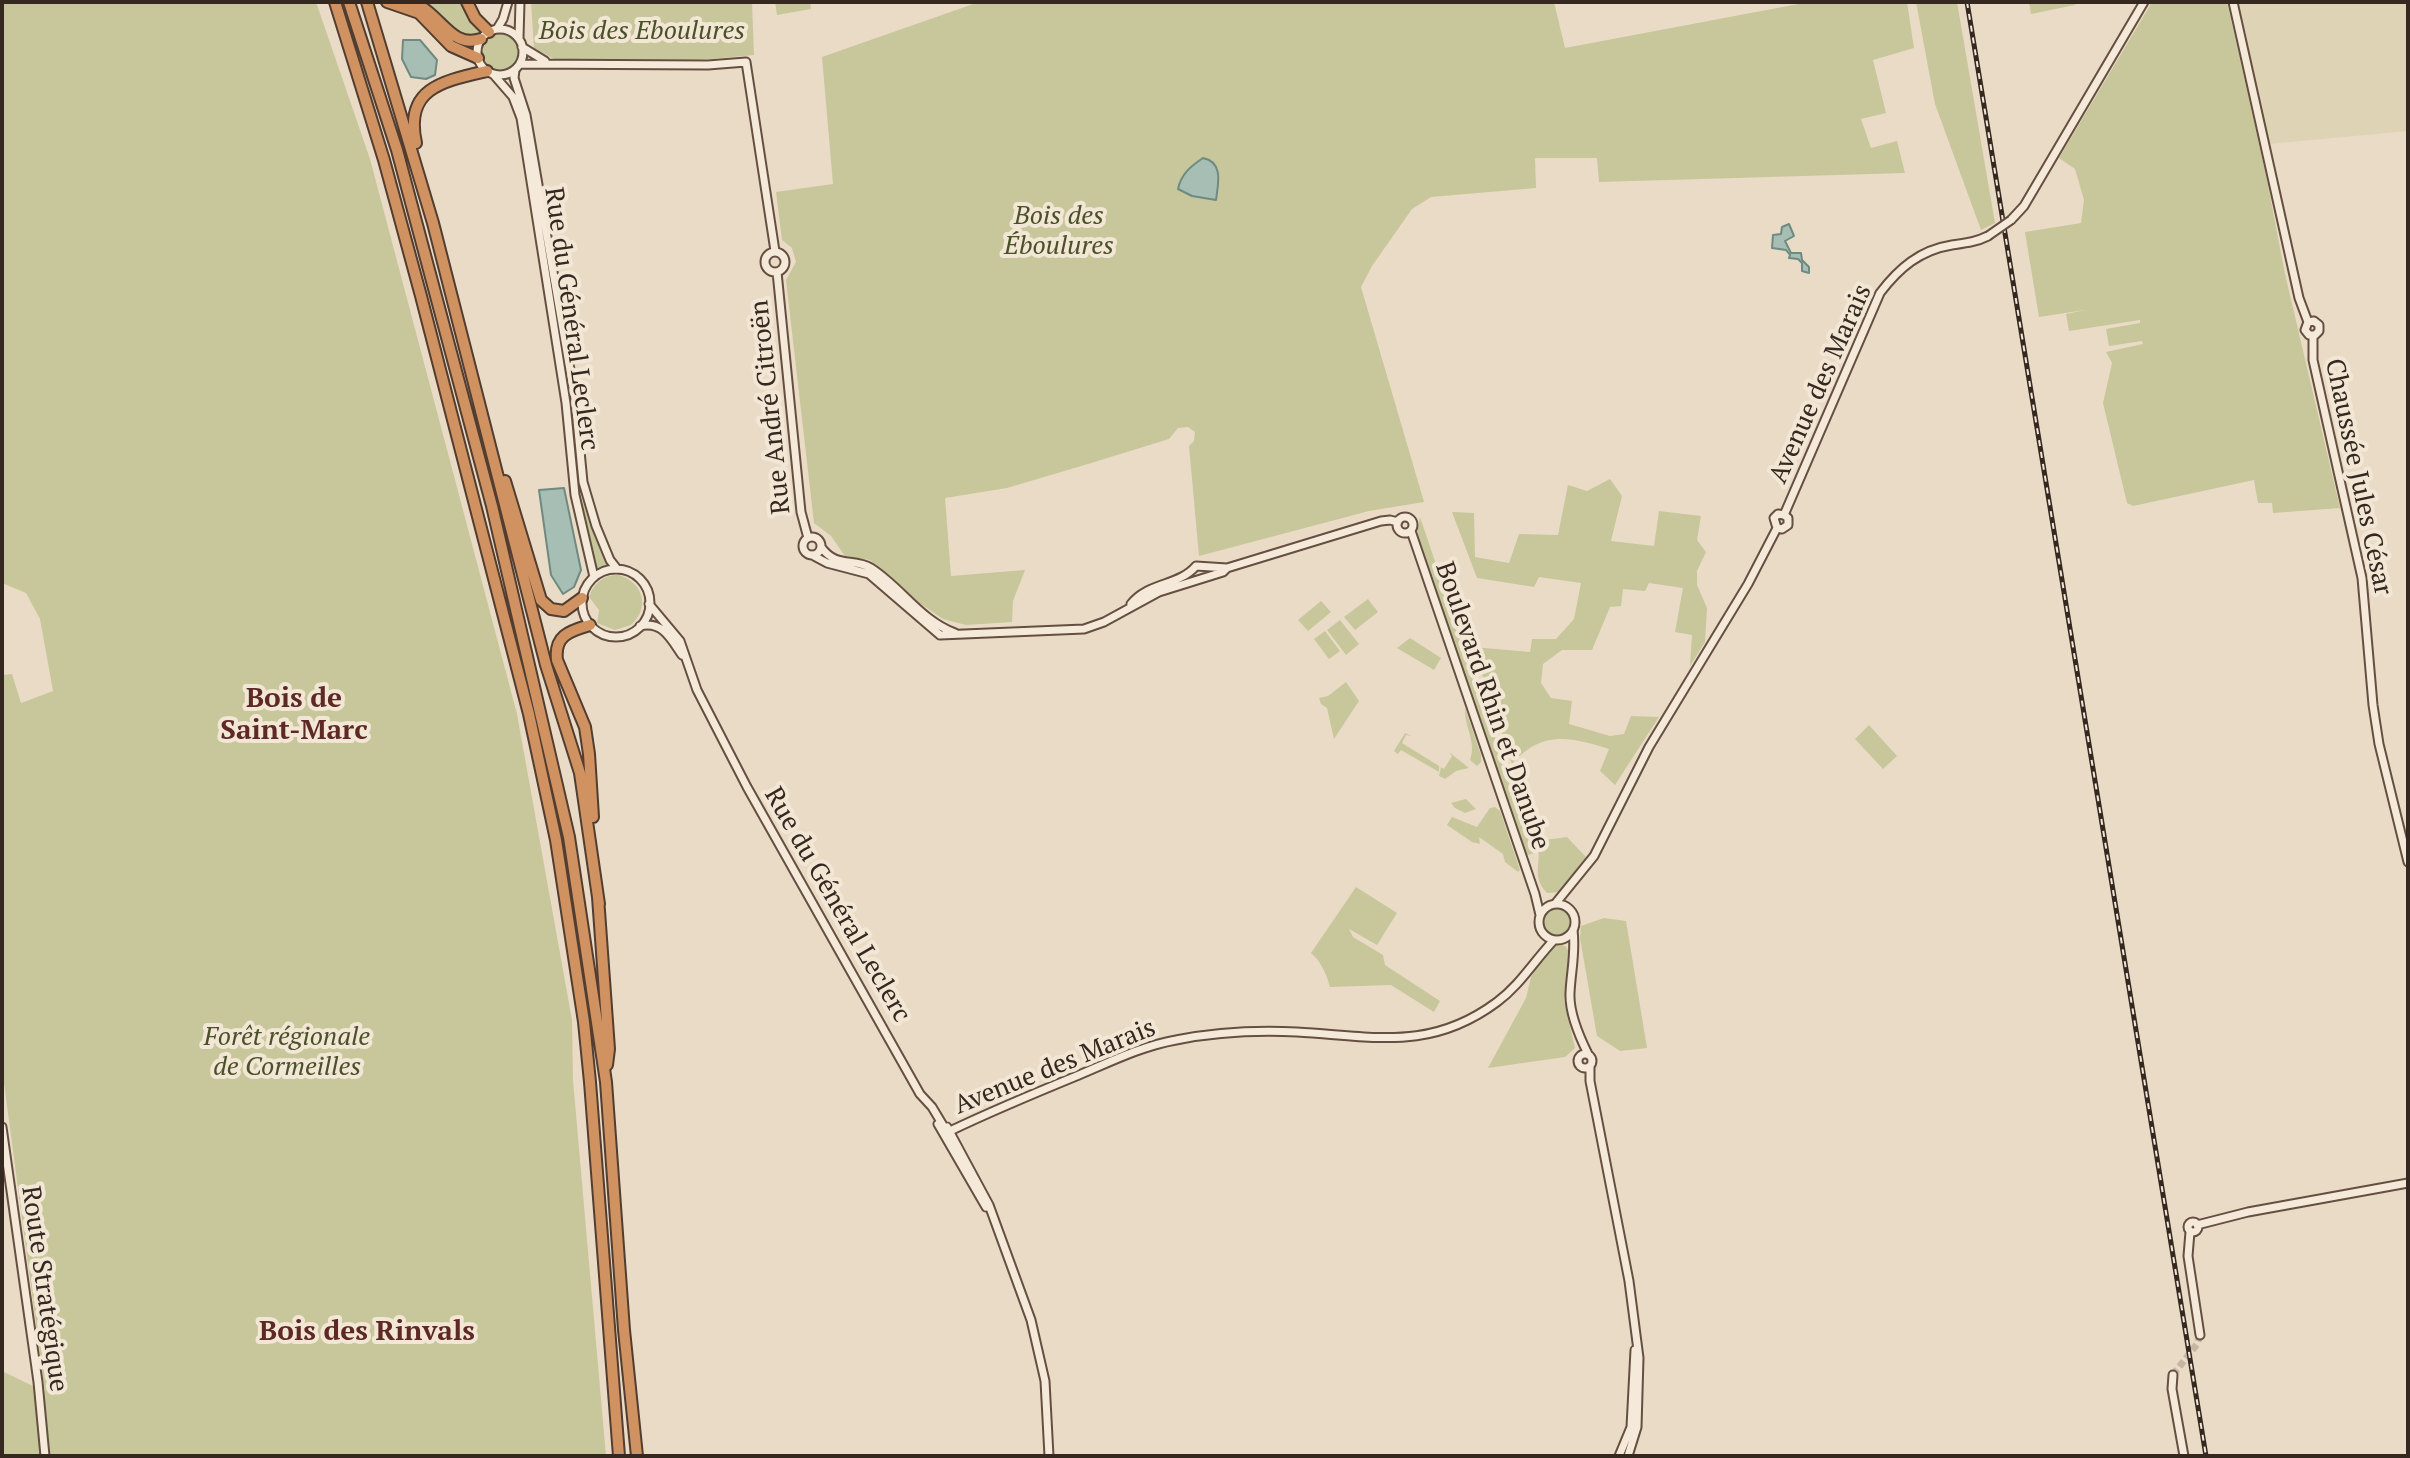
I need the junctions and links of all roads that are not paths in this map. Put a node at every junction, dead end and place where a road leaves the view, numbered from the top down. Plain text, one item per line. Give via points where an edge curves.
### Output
1 (335, 2) edge
2 (349, 2) edge
3 (369, 2) edge
4 (387, 2) edge
5 (412, 2) edge
6 (467, 2) edge
7 (508, 2) edge
8 (520, 2) edge
9 (2144, 2) edge
10 (2233, 2) edge
11 (489, 34) junction
12 (520, 42) junction
13 (478, 58) junction
14 (555, 64) junction
15 (518, 67) junction
16 (490, 73) junction
17 (433, 223) junction
18 (775, 251) junction
19 (777, 272) junction
20 (484, 418) junction
21 (808, 538) junction
22 (821, 547) junction
23 (812, 555) junction
24 (1205, 565) junction
25 (860, 567) junction
26 (1227, 568) junction
27 (617, 569) junction
28 (1191, 571) junction
29 (594, 577) junction
30 (1202, 577) junction
31 (582, 598) junction
32 (649, 604) junction
33 (1130, 606) junction
34 (590, 625) junction
35 (640, 626) junction
36 (689, 667) junction
37 (2408, 862) edge
38 (1576, 879) junction
39 (1535, 894) junction
40 (599, 904) junction
41 (1553, 904) junction
42 (1567, 907) junction
43 (1540, 915) junction
44 (1573, 930) junction
45 (1543, 933) junction
46 (1558, 939) junction
47 (1574, 952) junction
48 (1541, 956) junction
49 (911, 1076) junction
50 (606, 1082) junction
51 (927, 1104) junction
52 (939, 1116) junction
53 (2, 1127) edge
54 (950, 1131) junction
55 (948, 1142) junction
56 (2408, 1183) edge
57 (992, 1215) junction
58 (2200, 1335) tunnel mouth
59 (1636, 1348) junction
60 (2173, 1375) tunnel mouth
61 (45, 1456) edge
62 (619, 1456) edge
63 (637, 1456) edge
64 (1049, 1456) edge
65 (1619, 1456) edge
66 (1628, 1456) edge
67 (2184, 1456) edge

1 - 62 highway via 426,312 556,840 588,1067
2 - 50 highway via 397,150 542,712 569,837
3 - 17 highway
4 - 13 highway via 413,10 451,46
5 - 11 highway via 434,14 458,40 470,42
6 - 11 highway
7 - 11 main road via 503,19
8 - 12 main road
9 - 38 main road, Avenue des Marais, bridge via 2024,206 1974,243 1922,254 1880,293 1784,515 1788,525 1777,528 1649,747 1594,856
10 - 37 main road, Chaussée Jules César via 2308,322 2305,330 2313,336 2313,360 2362,578 2379,744
11 - 12 main road via 509,31
11 - 13 main road via 478,46
12 - 14 main road via 536,57
12 - 15 main road
13 - 16 main road
14 - 15 main road
14 - 18 main road via 746,62
15 - 16 main road via 505,75
15 - 27 main road, Rue du Général Leclerc via 514,78 526,115 575,399 583,482
16 - 17 highway via 435,86 415,108 413,133
16 - 29 main road, Rue du Général Leclerc via 513,97 521,118 566,400 575,495
17 - 20 highway
18 - 19 main road via 786,262
18 - 19 main road via 765,263
19 - 21 main road, Rue André Citroën
20 - 31 highway via 541,600 564,611
20 - 40 highway via 546,665 580,773
21 - 22 main road via 817,539
21 - 23 main road via 803,547
22 - 23 main road
22 - 25 main road via 837,561
23 - 25 main road via 827,563
24 - 26 main road
24 - 28 main road
24 - 30 main road via 1210,571
25 - 33 main road via 940,635 1084,629
26 - 30 main road
26 - 39 main road, Boulevard Rhin et Danube via 1381,521 1409,518
27 - 29 main road
27 - 32 main road via 640,580
28 - 30 main road
28 - 33 main road via 1150,589
29 - 31 main road
30 - 33 main road
31 - 34 main road
32 - 35 main road
32 - 36 main road, Rue du Général Leclerc via 677,636
34 - 35 main road via 612,636
34 - 40 highway via 567,632 556,651 587,737
35 - 36 main road, Rue du Général Leclerc via 664,630
36 - 49 main road, Rue du Général Leclerc via 747,787
38 - 41 main road, Avenue des Marais
38 - 42 main road, Avenue des Marais
39 - 41 main road
39 - 43 main road, Boulevard Rhin et Danube
40 - 50 highway via 609,1049
41 - 42 main road
41 - 43 main road
42 - 44 main road via 1574,917
43 - 45 main road
44 - 46 main road
44 - 47 main road
45 - 46 main road
45 - 48 main road
46 - 47 main road
46 - 48 main road, Avenue des Marais
47 - 59 main road via 1570,998 1584,1055 1579,1064 1587,1067 1590,1081 1629,1281
48 - 54 main road, Avenue des Marais via 1495,1003 1440,1031 1395,1039 1256,1031 1176,1039
49 - 51 main road, Rue du Général Leclerc
49 - 52 main road, Rue du Général Leclerc
50 - 63 highway
51 - 52 main road, Rue du Général Leclerc
51 - 55 main road, Rue du Général Leclerc
52 - 54 main road, Rue du Général Leclerc
53 - 61 main road, Route Stratégique
54 - 55 main road, Avenue des Marais
54 - 57 main road, Rue du Général Leclerc
55 - 57 main road, Rue du Général Leclerc
56 - 58 main road via 2248,1212 2194,1228 2188,1256
57 - 64 main road, Rue du Général Leclerc via 1041,1359
59 - 65 main road via 1631,1427
59 - 66 main road via 1637,1427
60 - 67 main road

